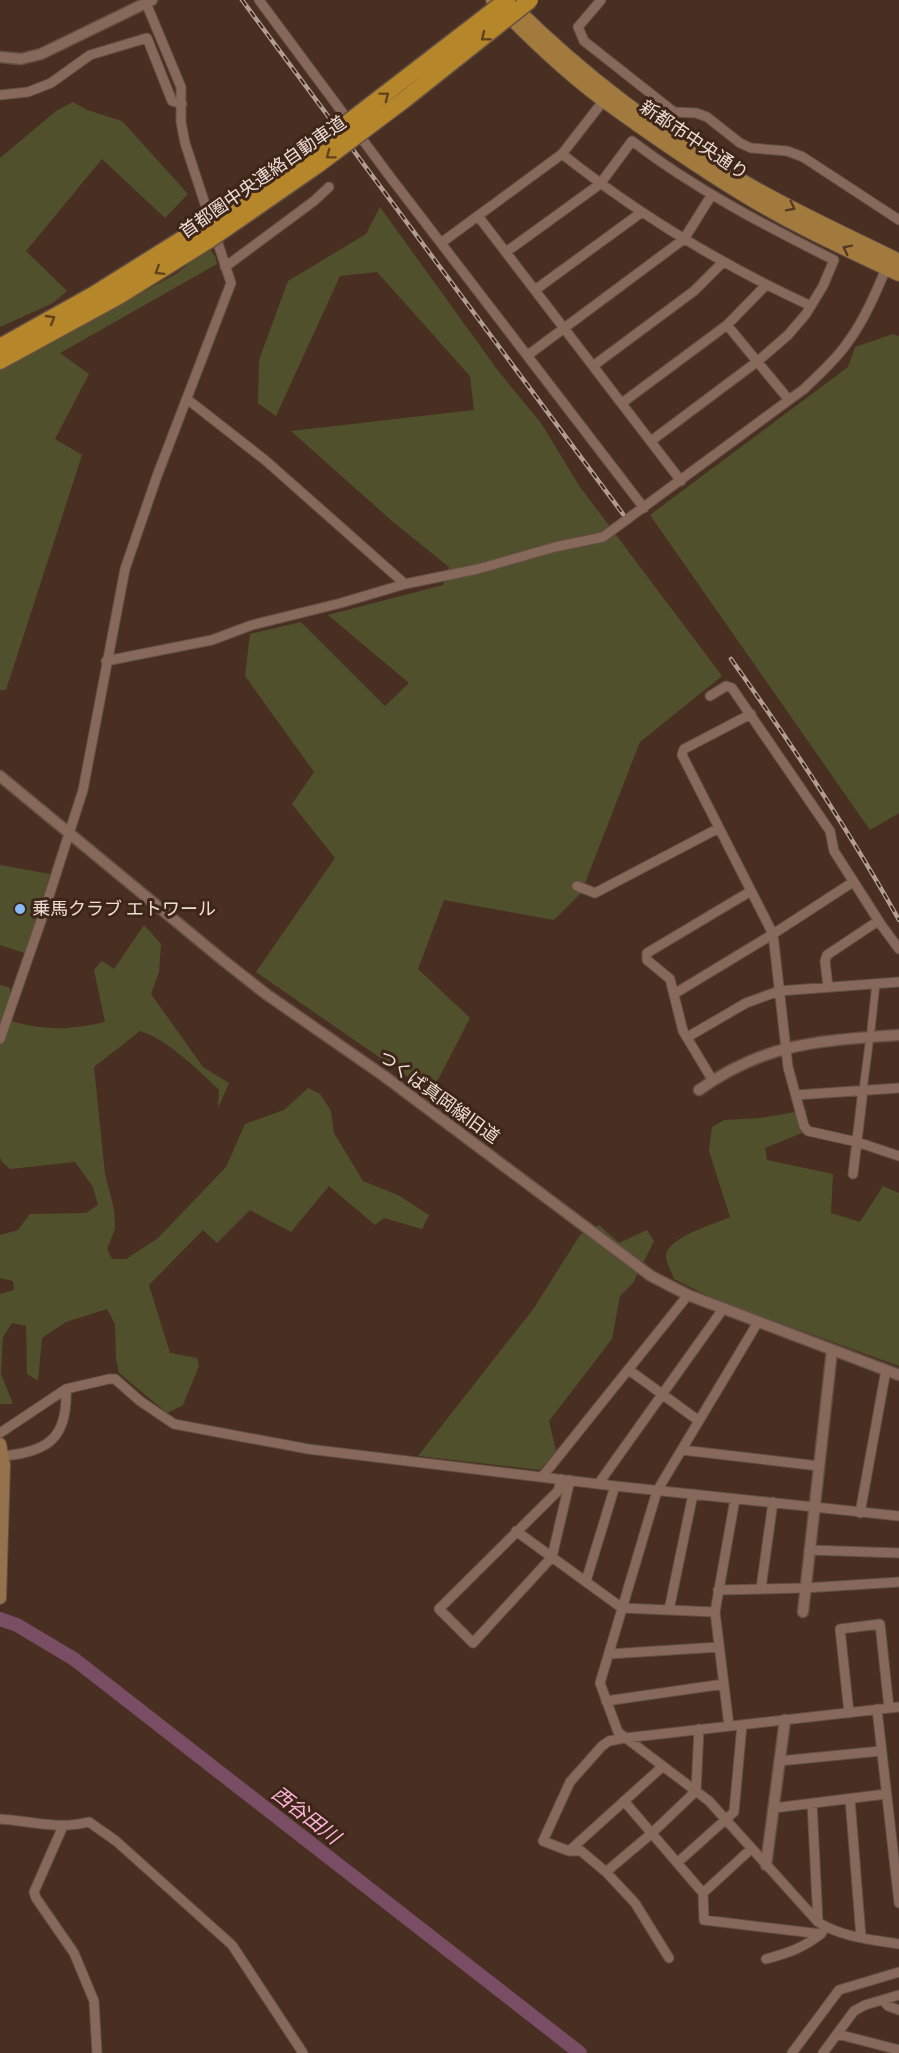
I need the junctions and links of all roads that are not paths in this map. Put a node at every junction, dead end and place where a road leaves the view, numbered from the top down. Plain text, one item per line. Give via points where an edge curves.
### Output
1 (259, 0) edge
2 (493, 0) edge
3 (507, 0) edge
4 (530, 0) edge
5 (601, 0) edge
6 (149, 2) edge
7 (0, 57) edge
8 (0, 95) edge
9 (604, 100) junction
10 (182, 104) junction
11 (562, 154) junction
12 (600, 184) junction
13 (329, 188) dead end
14 (711, 196) junction
15 (642, 212) junction
16 (478, 216) junction
17 (899, 220) edge
18 (205, 234) junction
19 (684, 239) junction
20 (441, 243) junction
21 (506, 252) junction
22 (723, 262) junction
23 (894, 265) edge
24 (225, 267) junction
25 (766, 285) junction
26 (535, 290) junction
27 (811, 306) junction
28 (727, 325) junction
29 (564, 329) junction
30 (0, 347) edge
31 (528, 355) junction
32 (0, 361) edge
33 (758, 361) junction
34 (593, 366) junction
35 (187, 399) junction
36 (789, 400) junction
37 (622, 403) junction
38 (651, 441) junction
39 (681, 481) junction
40 (644, 508) junction
41 (405, 584) junction
42 (106, 661) junction
43 (710, 696) dead end
44 (751, 714) junction
45 (0, 776) edge
46 (719, 828) junction
47 (70, 833) junction
48 (852, 882) junction
49 (577, 886) dead end
50 (751, 891) junction
51 (878, 921) junction
52 (773, 934) junction
53 (899, 949) edge
54 (899, 982) edge
55 (876, 983) junction
56 (828, 987) junction
57 (779, 991) junction
58 (674, 993) junction
59 (871, 1030) dead end
60 (692, 1035) dead end
61 (899, 1035) edge
62 (0, 1039) edge
63 (869, 1044) dead end
64 (786, 1047) junction
65 (713, 1081) junction
66 (899, 1088) edge
67 (699, 1090) dead end
68 (863, 1090) junction
69 (796, 1095) junction
70 (857, 1142) junction
71 (899, 1156) edge
72 (853, 1174) dead end
73 (688, 1295) junction
74 (723, 1308) junction
75 (759, 1322) junction
76 (832, 1350) junction
77 (629, 1370) junction
78 (886, 1370) junction
79 (899, 1375) edge
80 (66, 1389) junction
81 (663, 1395) junction
82 (699, 1421) junction
83 (0, 1433) edge
84 (2, 1450) edge
85 (682, 1450) junction
86 (819, 1466) junction
87 (542, 1477) junction
88 (566, 1479) junction
89 (599, 1483) junction
90 (615, 1486) junction
91 (657, 1491) junction
92 (693, 1494) junction
93 (735, 1499) junction
94 (773, 1502) junction
95 (814, 1506) junction
96 (860, 1513) junction
97 (899, 1516) edge
98 (516, 1531) junction
99 (809, 1550) junction
100 (899, 1553) edge
101 (552, 1557) junction
102 (586, 1581) junction
103 (899, 1582) edge
104 (761, 1588) junction
105 (805, 1588) junction
106 (718, 1590) junction
107 (0, 1598) edge
108 (622, 1608) junction
109 (669, 1610) junction
110 (715, 1612) junction
111 (802, 1612) dead end
112 (719, 1647) junction
113 (609, 1654) junction
114 (724, 1684) junction
115 (606, 1701) junction
116 (899, 1707) edge
117 (889, 1708) junction
118 (876, 1709) junction
119 (849, 1713) junction
120 (785, 1720) junction
121 (742, 1725) junction
122 (729, 1726) junction
123 (699, 1730) junction
124 (625, 1738) junction
125 (881, 1751) junction
126 (779, 1761) junction
127 (663, 1766) junction
128 (696, 1791) junction
129 (886, 1794) junction
130 (850, 1799) junction
131 (624, 1801) junction
132 (812, 1803) junction
133 (774, 1808) junction
134 (0, 1819) edge
135 (726, 1821) junction
136 (63, 1826) junction
137 (652, 1833) junction
138 (752, 1849) junction
139 (569, 1851) junction
140 (896, 1859) edge
141 (677, 1863) junction
142 (766, 1865) junction
143 (606, 1872) junction
144 (703, 1893) junction
145 (899, 1903) edge
146 (821, 1928) junction
147 (861, 1937) junction
148 (899, 1944) edge
149 (669, 1958) dead end
150 (766, 1959) dead end
151 (899, 1972) edge
152 (899, 1995) edge
153 (883, 2000) junction
154 (899, 2010) edge
155 (837, 2034) junction
156 (899, 2049) edge
157 (97, 2053) edge
158 (303, 2053) edge
159 (792, 2053) edge
160 (823, 2053) edge

1 - 20 street
2 - 9 main road, 新都市中央通り
18 -> 3 highway, 首都圏中央連絡自動車道, bridge
3 -> 23 main road, 新都市中央通り via 579,66 679,142
4 -> 18 highway, 首都圏中央連絡自動車道, bridge via 316,166
5 - 17 street via 578,27 584,42 674,112 707,117 751,148 787,151 803,157
6 - 7 street via 41,54 21,59
6 - 10 street via 177,74
8 - 10 street via 28,92 51,83 90,55 147,38 172,101
9 - 11 street
23 -> 9 main road, 新都市中央通り via 742,194
10 - 24 street via 185,143
11 - 12 street
11 - 16 street
12 - 14 street via 632,141
12 - 15 street
12 - 21 street
13 - 24 street
14 - 19 street
14 - 27 street via 834,260
15 - 19 street
15 - 26 street
16 - 20 street
16 - 21 street
30 -> 18 highway, 首都圏中央連絡自動車道
18 -> 32 highway, 首都圏中央連絡自動車道 via 119,296
19 - 22 street
19 - 29 street
20 - 31 street
21 - 26 street
22 - 25 street
22 - 34 street via 694,291
23 - 36 street via 848,342 830,364
24 - 35 street via 231,283
25 - 27 street
25 - 28 street
26 - 29 street
27 - 33 street via 788,335
28 - 33 street
28 - 37 street
29 - 31 street
29 - 34 street
31 - 40 street
33 - 36 street
33 - 38 street
34 - 37 street
35 - 41 street via 265,460
35 - 42 street via 125,569
36 - 39 street
37 - 38 street
38 - 39 street
39 - 40 street
40 - 41 street via 603,537
41 - 42 street via 252,625 212,640
42 - 47 street via 83,790
43 - 44 street via 726,686 732,688
44 - 46 street via 684,749 682,755
44 - 48 street via 830,831 834,851
45 - 47 street, つくば真岡線旧道
46 - 49 street via 595,893
46 - 50 street
47 - 62 street
47 - 73 street, つくば真岡線旧道 via 266,994 384,1076 624,1258
48 - 51 street
48 - 52 street
50 - 52 street
50 - 58 street via 647,953 646,960 670,979
51 - 53 street
51 - 56 street via 827,955
52 - 57 street
52 - 58 street
54 - 55 street
55 - 56 street
55 - 59 street
56 - 57 street
57 - 60 street via 751,1000
57 - 64 street
58 - 65 street via 683,1031
61 - 64 street
63 - 68 street
64 - 65 street via 742,1063
64 - 69 street
65 - 67 street
66 - 68 street
68 - 69 street
68 - 70 street
69 - 70 street via 808,1131
70 - 71 street
70 - 72 street
73 - 74 street, つくば真岡線旧道
73 - 77 street
74 - 75 street, つくば真岡線旧道
74 - 81 street
75 - 76 street, つくば真岡線旧道
75 - 82 street
76 - 78 street, つくば真岡線旧道
76 - 86 street
77 - 81 street
77 - 87 street
78 - 79 street, つくば真岡線旧道
78 - 96 street
80 - 83 street
80 - 84 street via 66,1415 50,1441 26,1454
80 - 87 street via 115,1379 165,1420 183,1426 308,1449
81 - 82 street
81 - 89 street
82 - 85 street
84 - 107 main road
85 - 86 street
85 - 91 street
86 - 95 street
87 - 88 street
88 - 89 street
88 - 98 street
88 - 101 street
89 - 90 street
90 - 91 street
90 - 102 street
91 - 92 street
91 - 108 street
92 - 93 street
92 - 109 street
93 - 94 street
93 - 106 street
94 - 95 street
94 - 104 street
95 - 96 street
95 - 99 street
96 - 97 street
98 - 101 street
98 - 101 street via 439,1610 473,1643
99 - 100 street
99 - 105 street
101 - 102 street
102 - 108 street
103 - 105 street
104 - 105 street
104 - 106 street
105 - 111 street
106 - 110 street
108 - 109 street
108 - 113 street
109 - 110 street
110 - 112 street
112 - 113 street
112 - 114 street
113 - 115 street via 600,1683
114 - 115 street
114 - 122 street
115 - 124 street via 618,1732
116 - 117 street
117 - 118 street
117 - 119 street via 880,1624 840,1629
118 - 119 street
118 - 125 street
119 - 120 street
120 - 121 street
120 - 126 street
121 - 122 street
121 - 135 street via 734,1812
122 - 123 street
123 - 124 street
123 - 128 street
124 - 127 street
124 - 139 street via 602,1746 561,1798 543,1841
125 - 126 street
125 - 129 street
126 - 133 street
127 - 128 street
127 - 131 street
128 - 135 street
128 - 137 street
129 - 130 street
129 - 140 street
130 - 132 street
130 - 147 street
131 - 137 street
131 - 139 street
132 - 133 street
132 - 146 street
133 - 142 street
134 - 136 street
135 - 138 street
135 - 141 street
136 - 157 street via 34,1892 74,1953 94,2001
136 - 158 street via 89,1822 116,1841 232,1945
137 - 141 street
137 - 143 street
138 - 142 street
138 - 144 street
139 - 143 street via 581,1851
140 - 145 street
141 - 144 street
142 - 146 street
143 - 149 street via 635,1903
144 - 146 street via 704,1920
146 - 147 street
146 - 150 street via 807,1946
147 - 148 street
151 - 159 street via 839,1990
152 - 153 street
153 - 154 street
153 - 155 street via 859,2008
155 - 156 street
155 - 160 street

